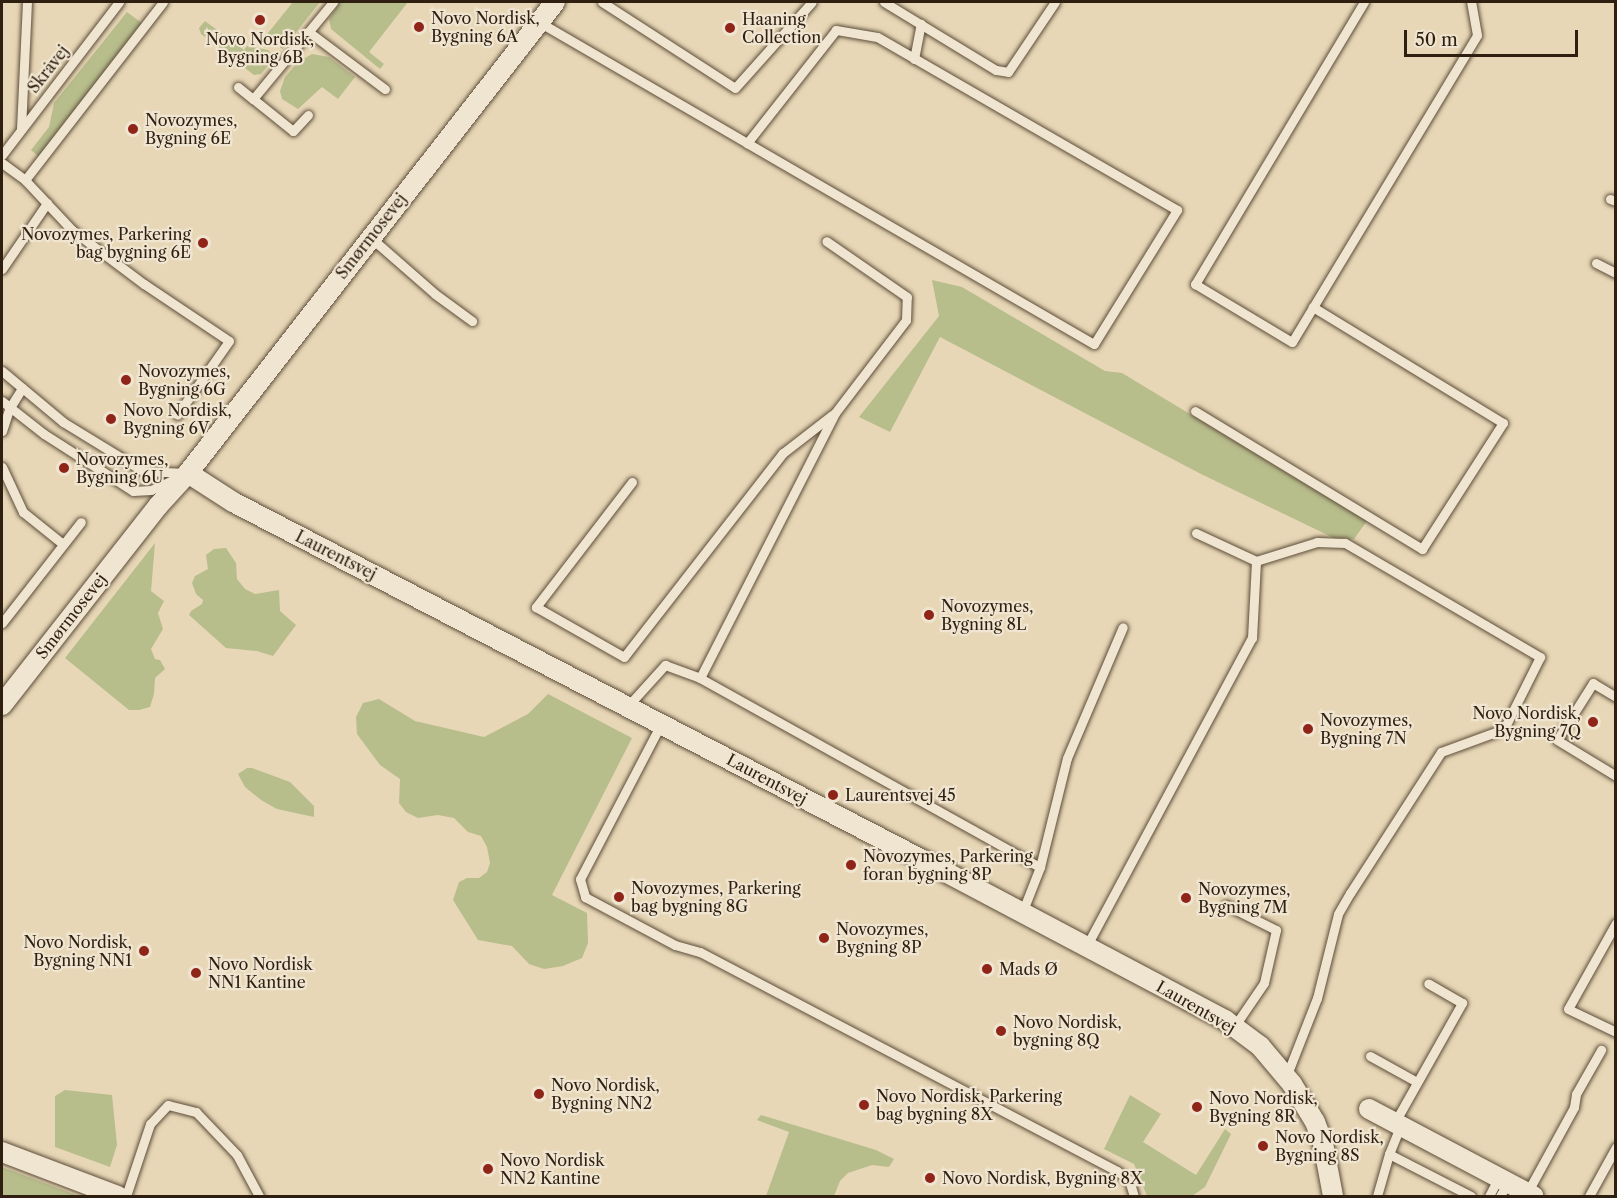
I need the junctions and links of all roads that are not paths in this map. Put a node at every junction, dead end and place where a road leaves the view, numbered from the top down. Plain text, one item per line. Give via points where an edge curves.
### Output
1 (27, 2) edge
2 (119, 2) edge
3 (163, 2) edge
4 (333, 2) edge
5 (555, 2) edge
6 (604, 2) edge
7 (812, 2) edge
8 (884, 2) edge
9 (1055, 2) edge
10 (1364, 2) edge
11 (1472, 2) edge
12 (539, 22) junction
13 (921, 24) junction
14 (309, 32) junction
15 (914, 59) junction
16 (238, 87) dead end
17 (385, 88) dead end
18 (254, 99) junction
19 (308, 115) dead end
20 (21, 129) junction
21 (747, 143) junction
22 (2, 155) edge
23 (2, 163) edge
24 (25, 180) junction
25 (47, 203) junction
26 (370, 237) junction
27 (826, 241) dead end
28 (1596, 263) dead end
29 (2, 269) edge
30 (1616, 273) edge
31 (1313, 307) junction
32 (472, 321) dead end
33 (2, 371) edge
34 (22, 388) junction
35 (2, 401) edge
36 (9, 409) junction
37 (1195, 411) dead end
38 (835, 413) junction
39 (177, 415) dead end
40 (2, 432) edge
41 (2, 467) edge
42 (188, 473) junction
43 (632, 482) dead end
44 (81, 522) dead end
45 (1196, 534) dead end
46 (63, 544) junction
47 (1256, 561) junction
48 (2, 623) edge
49 (1123, 627) dead end
50 (700, 678) junction
51 (1616, 696) edge
52 (2, 705) edge
53 (627, 706) junction
54 (661, 724) junction
55 (1616, 776) edge
56 (1040, 867) junction
57 (1226, 905) dead end
58 (1022, 913) junction
59 (1616, 923) edge
60 (1086, 946) junction
61 (1428, 983) dead end
62 (1234, 1027) junction
63 (1616, 1032) edge
64 (1601, 1050) dead end
65 (1370, 1056) dead end
66 (1286, 1077) junction
67 (1417, 1082) junction
68 (1369, 1108) dead end
69 (1398, 1124) junction
70 (1616, 1147) edge
71 (2, 1152) edge
72 (1389, 1154) junction
73 (1502, 1185) edge
74 (1530, 1195) edge
75 (118, 1197) edge
76 (126, 1197) edge
77 (259, 1197) edge
78 (1134, 1197) edge
79 (1333, 1197) edge
80 (1377, 1197) edge
81 (1471, 1197) edge
82 (1489, 1197) edge
83 (1589, 1197) edge

1 - 20 lane
2 - 20 lane, Skråvej
3 - 24 lane
4 - 14 lane
5 - 12 street, Smørmosevej
6 - 7 lane via 735,88
8 - 13 lane
9 - 13 lane via 1008,72 996,70
10 - 31 lane via 1195,284 1292,342
11 - 31 lane via 1477,36
12 - 21 lane
12 - 26 street, Smørmosevej
13 - 15 lane
14 - 17 lane
14 - 18 lane
15 - 21 lane via 877,37 836,30
15 - 21 lane via 1177,210 1094,344
16 - 18 lane
18 - 19 lane via 293,131
20 - 22 lane, Skråvej
23 - 24 lane
24 - 25 lane
25 - 29 lane
25 - 39 lane via 72,230 144,285 229,341
26 - 32 lane
26 - 42 street, Smørmosevej
27 - 38 lane via 908,297 906,320
28 - 30 lane
31 - 37 lane via 1503,423 1422,549
33 - 34 lane
34 - 36 lane
34 - 42 lane via 63,422 143,471
35 - 36 lane, Smørmosevej
36 - 40 lane
36 - 42 lane, Smørmosevej via 133,491 151,490
38 - 43 lane via 783,453 624,657 536,607
38 - 50 lane
41 - 46 lane via 23,512
42 - 52 street, Smørmosevej
42 - 53 street, Laurentsvej via 232,502
44 - 46 lane
45 - 47 lane
46 - 48 lane
47 - 60 lane via 1252,638
47 - 66 lane via 1317,542 1345,543 1540,657 1503,729 1441,752 1350,893 1338,914 1317,998
49 - 56 lane via 1067,758
50 - 53 lane via 665,665
50 - 56 lane
51 - 55 lane via 1593,682 1557,740
53 - 54 street, Laurentsvej
54 - 58 street, Laurentsvej
54 - 78 lane via 580,879 585,897 675,945 700,952 1116,1170 1129,1180
56 - 58 lane
57 - 62 lane via 1276,930 1264,983
58 - 60 street, Laurentsvej
59 - 63 lane via 1568,1009
60 - 62 street, Laurentsvej
61 - 67 lane via 1462,1003
62 - 66 street, Laurentsvej via 1260,1046
64 - 74 lane via 1576,1094 1574,1107
65 - 67 lane
66 - 79 street, Laurentsvej via 1315,1122 1327,1159
67 - 69 lane
68 - 69 street
69 - 72 lane
69 - 73 street
70 - 83 lane
71 - 75 street
72 - 80 lane
72 - 81 lane
73 - 74 street
73 - 82 lane
76 - 77 lane via 150,1124 168,1105 196,1112 237,1155

